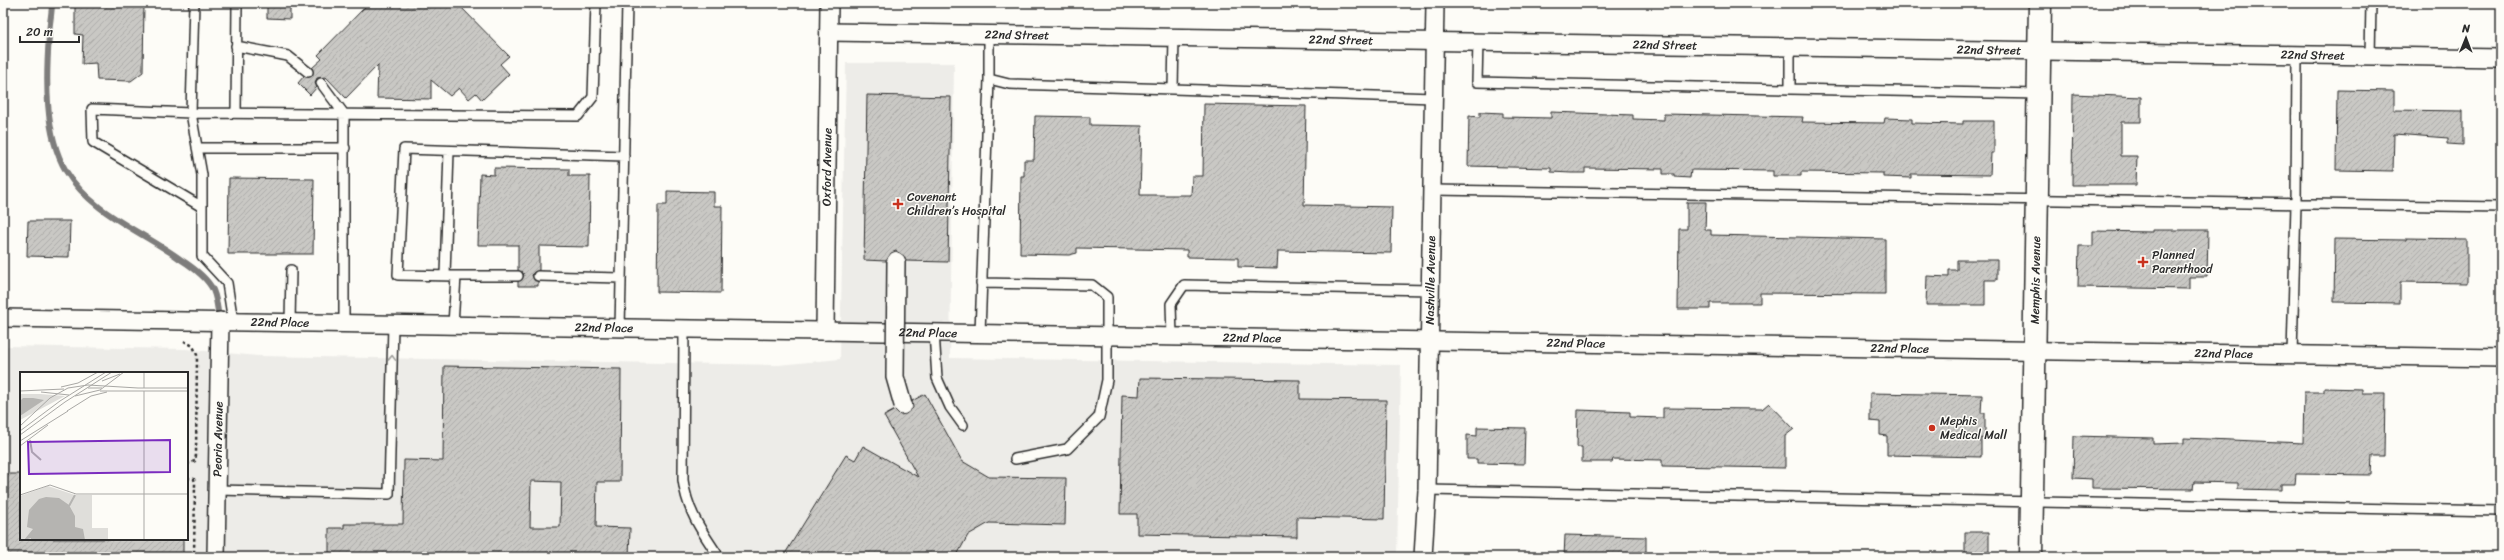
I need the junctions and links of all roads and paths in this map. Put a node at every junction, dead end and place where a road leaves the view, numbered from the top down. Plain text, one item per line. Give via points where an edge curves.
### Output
1 (194, 3) edge
2 (237, 3) edge
3 (596, 3) edge
4 (627, 3) edge
5 (829, 3) edge
6 (1435, 3) edge
7 (2040, 3) edge
8 (2371, 3) edge
9 (829, 32) junction
10 (989, 34) junction
11 (1174, 37) junction
12 (1434, 40) junction
13 (1478, 41) junction
14 (236, 46) junction
15 (1790, 46) junction
16 (2040, 51) junction
17 (2297, 55) junction
18 (2370, 56) junction
19 (2501, 58) edge
20 (308, 72) dead end
21 (989, 79) junction
22 (321, 83) dead end
23 (1173, 89) junction
24 (1790, 89) junction
25 (2039, 94) junction
26 (1433, 98) junction
27 (191, 113) junction
28 (236, 113) junction
29 (344, 114) junction
30 (197, 148) junction
31 (345, 148) junction
32 (449, 151) junction
33 (624, 156) junction
34 (1432, 190) junction
35 (2037, 200) junction
36 (2296, 204) junction
37 (202, 206) junction
38 (2501, 207) edge
39 (896, 261) dead end
40 (290, 270) dead end
41 (445, 275) junction
42 (456, 276) junction
43 (518, 276) dead end
44 (538, 276) dead end
45 (621, 278) junction
46 (982, 283) junction
47 (1431, 290) junction
48 (3, 318) edge
49 (226, 321) junction
50 (290, 322) junction
51 (344, 323) junction
52 (393, 324) junction
53 (453, 325) junction
54 (620, 328) junction
55 (684, 329) junction
56 (825, 331) junction
57 (934, 332) junction
58 (980, 333) junction
59 (1105, 335) junction
60 (1172, 337) junction
61 (180, 339) dead end
62 (1430, 341) junction
63 (2035, 351) junction
64 (2292, 355) junction
65 (2501, 358) edge
66 (903, 406) dead end
67 (963, 425) dead end
68 (1015, 459) dead end
69 (188, 464) edge
70 (188, 478) edge
71 (217, 490) junction
72 (1427, 490) junction
73 (2032, 503) junction
74 (2501, 511) edge
75 (194, 557) edge
76 (216, 557) edge
77 (719, 557) edge
78 (1423, 557) edge
79 (2031, 557) edge

1 - 27 lane
2 - 14 lane
3 - 29 lane via 593,97 578,116
4 - 33 lane
5 - 9 street, Oxford Avenue
6 - 12 street, Nashville Avenue
7 - 16 street, Memphis Avenue
8 - 18 lane
9 - 10 street, 22nd Street
9 - 56 street, Oxford Avenue
10 - 11 street, 22nd Street
10 - 21 lane
11 - 12 street, 22nd Street
11 - 23 lane
12 - 13 street, 22nd Street
12 - 26 street, Nashville Avenue
13 - 15 street, 22nd Street
13 - 24 lane via 1477,82
14 - 20 lane via 288,56
14 - 28 lane
15 - 16 street, 22nd Street
15 - 24 lane
16 - 17 street, 22nd Street
16 - 25 street, Memphis Avenue
17 - 18 street, 22nd Street
17 - 36 lane
18 - 19 street, 22nd Street
21 - 23 lane via 1009,84
21 - 46 lane
22 - 29 lane
23 - 26 lane
24 - 25 lane
25 - 35 street, Memphis Avenue
26 - 34 street, Nashville Avenue
27 - 28 lane
27 - 30 lane
27 - 37 lane via 92,109 93,142
28 - 29 lane
29 - 31 lane
30 - 31 lane
30 - 37 lane via 202,175
31 - 51 lane
32 - 33 lane
32 - 41 lane
32 - 41 lane via 404,149 398,275
33 - 45 lane
34 - 35 lane
34 - 47 street, Nashville Avenue
35 - 36 lane
35 - 63 street, Memphis Avenue
36 - 38 lane
36 - 64 lane
37 - 49 lane via 202,256 227,283
39 - 66 street, bridge via 895,377
40 - 50 lane
41 - 42 lane
42 - 43 lane
42 - 53 lane
44 - 45 lane
45 - 54 lane
46 - 58 lane
46 - 59 lane via 1092,285 1107,297
47 - 60 lane via 1184,285 1171,304
47 - 62 street, Nashville Avenue
48 - 49 street, 22nd Place
49 - 50 street, 22nd Place
49 - 71 street, Peoria Avenue
50 - 51 street, 22nd Place
51 - 52 street, 22nd Place
52 - 53 street, 22nd Place
71 -> 52 lane via 388,494
53 - 54 street, 22nd Place
54 - 55 street, 22nd Place
55 - 56 street, 22nd Place
55 - 77 lane via 685,498 693,518
56 - 57 street, 22nd Place
57 - 58 street, 22nd Place
57 - 67 lane via 937,378 950,407
58 - 59 street, 22nd Place
59 - 60 street, 22nd Place
59 - 68 lane via 1106,380 1099,417 1067,449
60 - 62 street, 22nd Place
61 - 69 path via 193,346 197,355 196,455 195,461
62 - 63 street, 22nd Place
62 - 72 street, Nashville Avenue
63 - 64 street, 22nd Place
63 - 73 street, Memphis Avenue
64 - 65 street, 22nd Place
70 - 75 path via 194,479 195,482
71 - 76 street, Peoria Avenue
72 - 73 lane
72 - 78 street, Nashville Avenue
73 - 74 lane
73 - 79 street, Memphis Avenue

